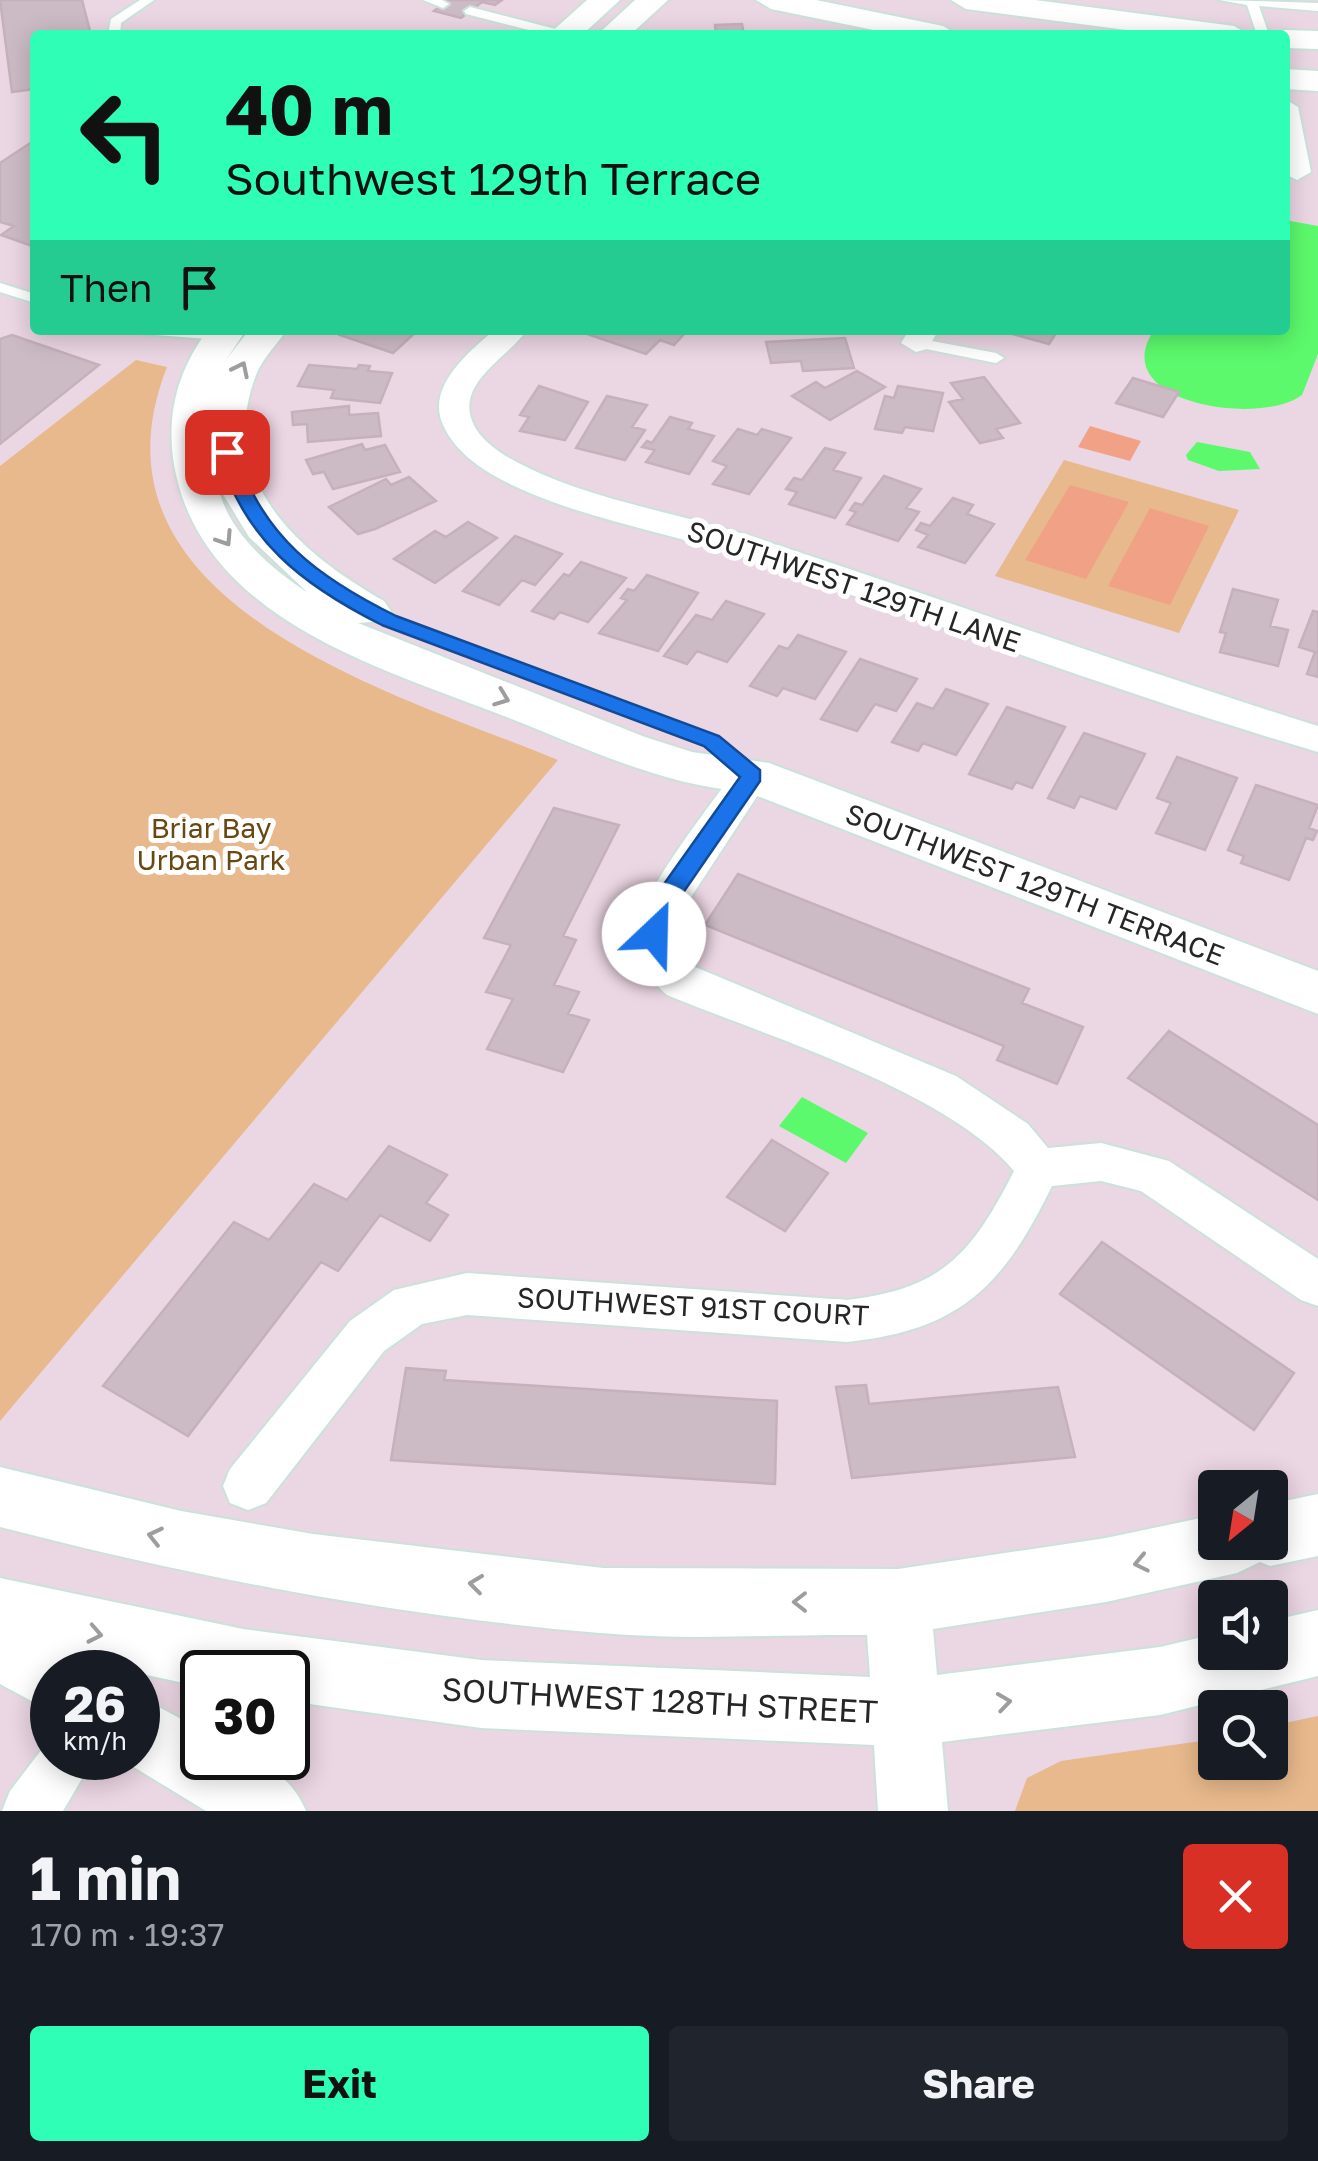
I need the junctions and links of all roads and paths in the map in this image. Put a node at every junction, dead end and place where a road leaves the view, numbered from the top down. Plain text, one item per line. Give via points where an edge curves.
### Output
1 (148, 0) edge
2 (605, 0) edge
3 (653, 0) edge
4 (772, 0) edge
5 (966, 0) edge
6 (1225, 0) edge
7 (1252, 1) edge
8 (1318, 7) edge
9 (474, 8) dead end
10 (114, 30) edge
11 (549, 30) edge
12 (569, 30) edge
13 (618, 30) edge
14 (919, 30) edge
15 (1196, 30) edge
16 (1261, 30) edge
17 (1290, 39) edge
18 (1318, 40) edge
19 (1290, 79) edge
20 (1318, 81) edge
21 (1290, 129) edge
22 (1300, 173) edge
23 (0, 287) edge
24 (30, 297) edge
25 (224, 335) edge
26 (264, 335) edge
27 (507, 335) edge
28 (920, 336) edge
29 (996, 358) dead end
30 (1318, 738) edge
31 (752, 776) junction
32 (1318, 993) edge
33 (1038, 1168) junction
34 (1318, 1285) edge
35 (248, 1486) dead end
36 (0, 1497) edge
37 (1318, 1525) edge
38 (1288, 1531) edge
39 (1198, 1550) edge
40 (898, 1602) junction
41 (0, 1612) edge
42 (1318, 1643) edge
43 (0, 1645) edge
44 (30, 1664) edge
45 (907, 1713) junction
46 (160, 1743) edge
47 (52, 1780) edge
48 (30, 1811) edge
49 (272, 1811) edge
50 (913, 1811) edge

1 - 10 lane via 115,22
2 - 12 street
3 - 13 street
4 - 14 street
5 - 15 street
6 - 7 lane
7 - 8 lane
7 - 16 lane
9 - 11 lane
17 - 18 street
19 - 20 street
21 - 22 street
23 - 24 lane
25 -> 31 street, SOUTHWEST 129TH TERRACE via 196,392 190,449 202,495 230,548 266,586 314,620 392,656 690,769
31 -> 26 street, SOUTHWEST 129TH TERRACE via 712,741 376,615 320,584 284,554 239,492 225,432 242,361
27 - 30 street, SOUTHWEST 129TH LANE via 466,374 454,401 459,428 480,451 532,483 744,545 1110,675
28 - 29 lane
31 - 32 street, SOUTHWEST 129TH TERRACE
31 - 33 street via 661,910 654,934 664,968 682,983 962,1100 1012,1137
33 - 34 street via 1101,1162 1153,1175
33 - 35 street, SOUTHWEST 91ST COURT via 1010,1227 984,1262 936,1300 888,1316 847,1321 467,1294 419,1302 367,1336
40 -> 36 street via 603,1600 312,1566
37 - 38 street
39 -> 40 street
40 - 45 street
41 -> 45 street, SOUTHWEST 128TH STREET via 243,1662 481,1694
45 -> 42 street, SOUTHWEST 128TH STREET via 1160,1681
43 - 44 street
45 - 50 street
46 - 49 street
47 - 48 street

